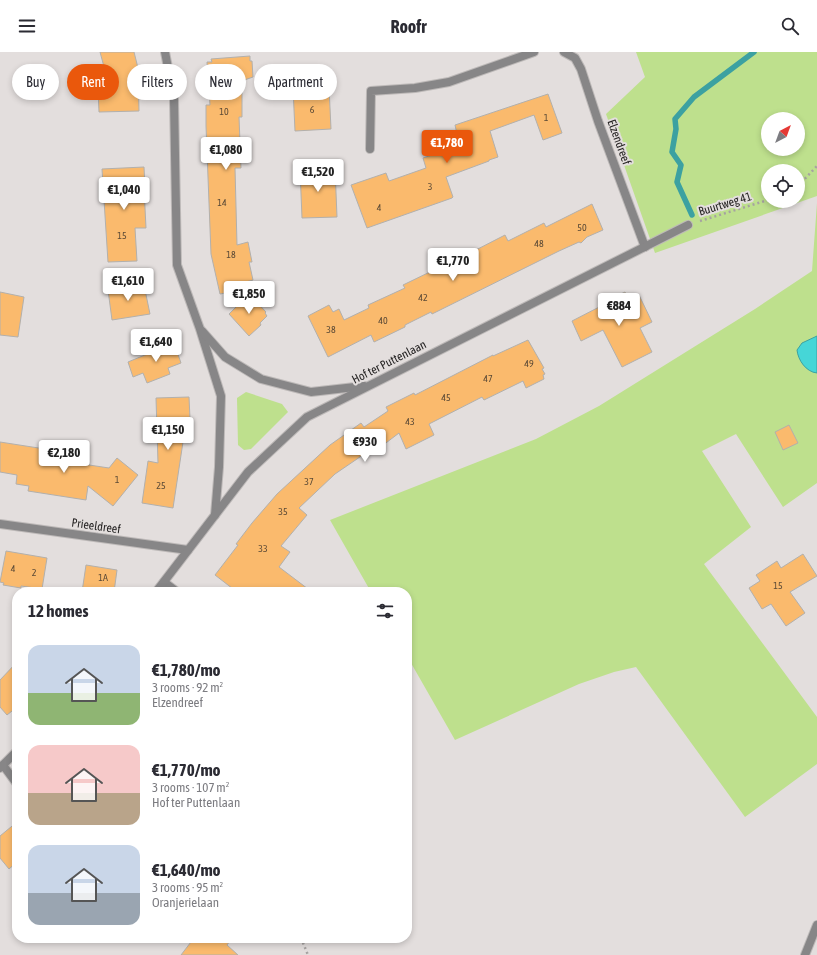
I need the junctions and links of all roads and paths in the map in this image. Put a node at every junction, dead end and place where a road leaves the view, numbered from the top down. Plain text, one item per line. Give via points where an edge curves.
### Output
1 (165, 52) edge
2 (534, 52) edge
3 (564, 52) edge
4 (370, 149) dead end
5 (817, 166) edge
6 (805, 179) edge
7 (761, 202) edge
8 (688, 225) joint
9 (645, 247) junction
10 (200, 328) junction
11 (370, 385) junction
12 (214, 516) junction
13 (0, 524) edge
14 (188, 550) junction
15 (164, 582) junction
16 (160, 587) edge
17 (170, 587) edge
18 (12, 756) edge
19 (2, 766) edge
20 (12, 778) edge
21 (817, 925) edge
22 (303, 943) edge
23 (308, 955) edge
24 (805, 955) edge

1 - 10 street via 174,99 177,265
2 - 4 street via 449,82 416,88 371,91
3 - 9 street, Elzendreef via 575,58 581,69
5 - 6 path
7 - 8 path, Buurtweg 41
8 - 9 street, Hof ter Puttenlaan
9 - 11 street, Hof ter Puttenlaan
10 - 11 street via 225,357 261,379 311,392
10 - 12 street via 221,396 219,467
11 - 12 street, Hof ter Puttenlaan via 307,417 248,472
12 - 14 street, Hof ter Puttenlaan
13 - 14 street, Prieeldreef
14 - 15 street, Hof ter Puttenlaan
15 - 16 street, Hof ter Puttenlaan
15 - 17 street
18 - 19 street
19 - 20 street
21 - 24 street
22 - 23 path

